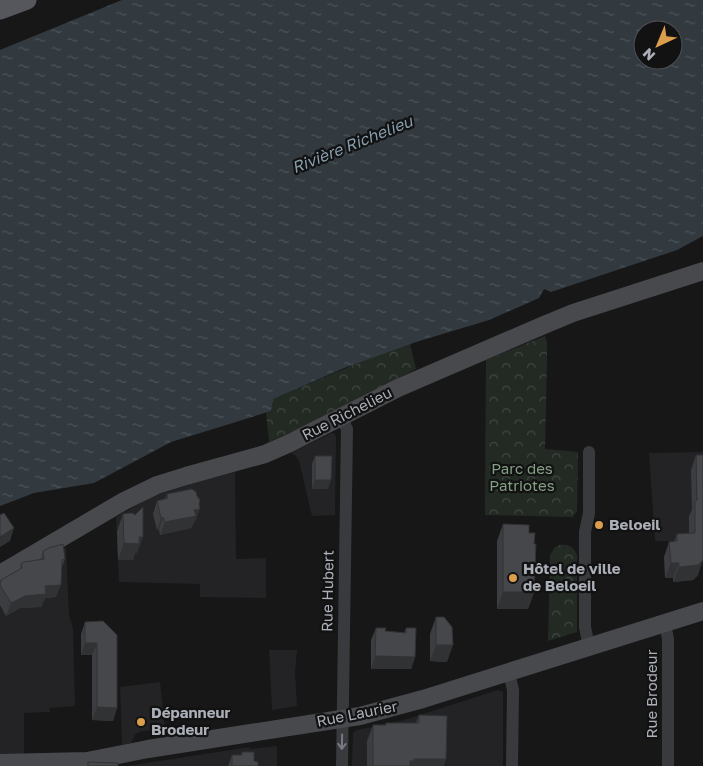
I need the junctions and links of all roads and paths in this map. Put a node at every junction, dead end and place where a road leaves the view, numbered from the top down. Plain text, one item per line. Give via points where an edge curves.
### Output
1 (27, 0) edge
2 (0, 10) edge
3 (703, 271) edge
4 (341, 417) junction
5 (589, 452) dead end
6 (0, 574) edge
7 (703, 611) edge
8 (666, 623) junction
9 (589, 647) junction
10 (509, 673) junction
11 (342, 718) junction
12 (0, 764) edge
13 (342, 766) edge
14 (512, 766) edge
15 (668, 766) edge

1 - 2 main road
3 - 4 main road, Rue Richelieu via 544,324 398,388
4 - 6 main road, Rue Richelieu via 265,454 169,480 140,493
4 - 11 street, Rue Hubert via 347,429
5 - 9 street via 585,627
7 - 8 main road, Rue Laurier
8 - 9 main road, Rue Laurier
8 - 15 street, Rue Brodeur
9 - 10 main road, Rue Laurier
10 - 11 main road, Rue Laurier via 414,702
10 - 14 street via 513,690
11 - 12 main road, Rue Laurier via 87,760
11 -> 13 street, Rue Hubert

